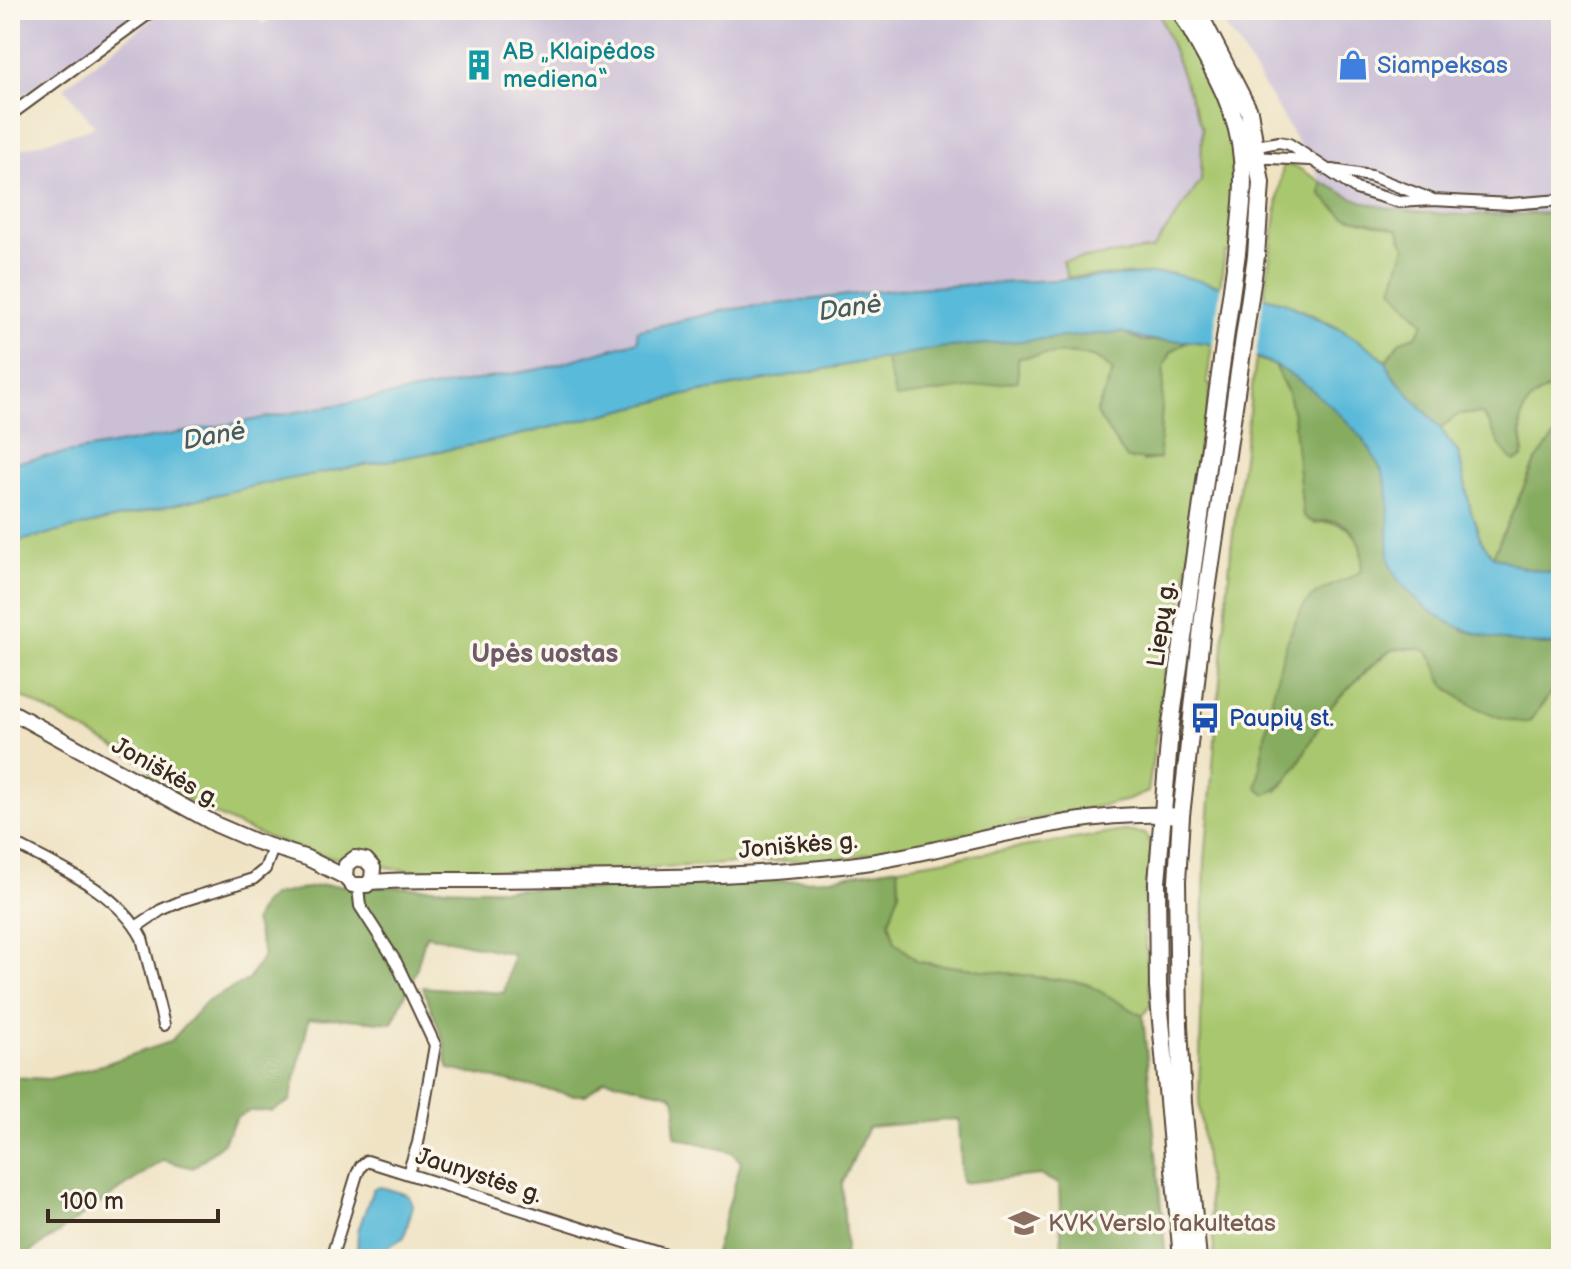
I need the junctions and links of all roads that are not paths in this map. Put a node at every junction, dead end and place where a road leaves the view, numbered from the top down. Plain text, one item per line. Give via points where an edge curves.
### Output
1 (154, 10) edge
2 (1180, 10) edge
3 (1197, 10) edge
4 (10, 115) edge
5 (1249, 152) junction
6 (1309, 160) junction
7 (1330, 170) junction
8 (1433, 200) junction
9 (1561, 200) edge
10 (10, 711) edge
11 (1161, 815) junction
12 (1181, 816) junction
13 (10, 841) edge
14 (273, 848) junction
15 (307, 858) junction
16 (350, 861) junction
17 (345, 877) junction
18 (367, 879) junction
19 (136, 927) junction
20 (164, 1025) dead end
21 (408, 1173) junction
22 (331, 1259) edge
23 (679, 1259) edge
24 (1182, 1259) edge
25 (1198, 1259) edge

1 - 4 street
2 - 5 main road, Liepų g. via 1222,87
3 - 5 main road, Liepų g. via 1249,111
5 - 6 street
5 - 6 street via 1279,142 1304,152
5 - 11 main road, Liepų g.
5 - 12 main road, Liepų g. via 1260,206 1256,256 1203,618
6 - 7 street
7 - 8 street via 1371,176
7 - 8 street via 1377,197
8 - 9 street
10 - 14 main road, Joniškės g. via 217,825
11 - 12 main road, Joniškės g.
11 - 18 main road, Joniškės g. via 1085,819 826,867 684,875
11 - 24 main road, Liepų g. via 1158,987
12 - 25 main road, Liepų g. via 1179,1025
13 - 19 street via 98,891
14 - 15 main road, Joniškės g.
14 - 19 street via 265,869 253,879 182,901
15 - 16 main road, Joniškės g.
15 - 17 main road, Joniškės g.
16 - 17 main road
16 - 18 main road via 366,860
17 - 18 main road via 348,882
18 - 21 street via 360,906 396,962 435,1045
19 - 20 street
21 - 22 street, Jaunystės g. via 367,1161 361,1166
21 - 23 street, Jaunystės g.

